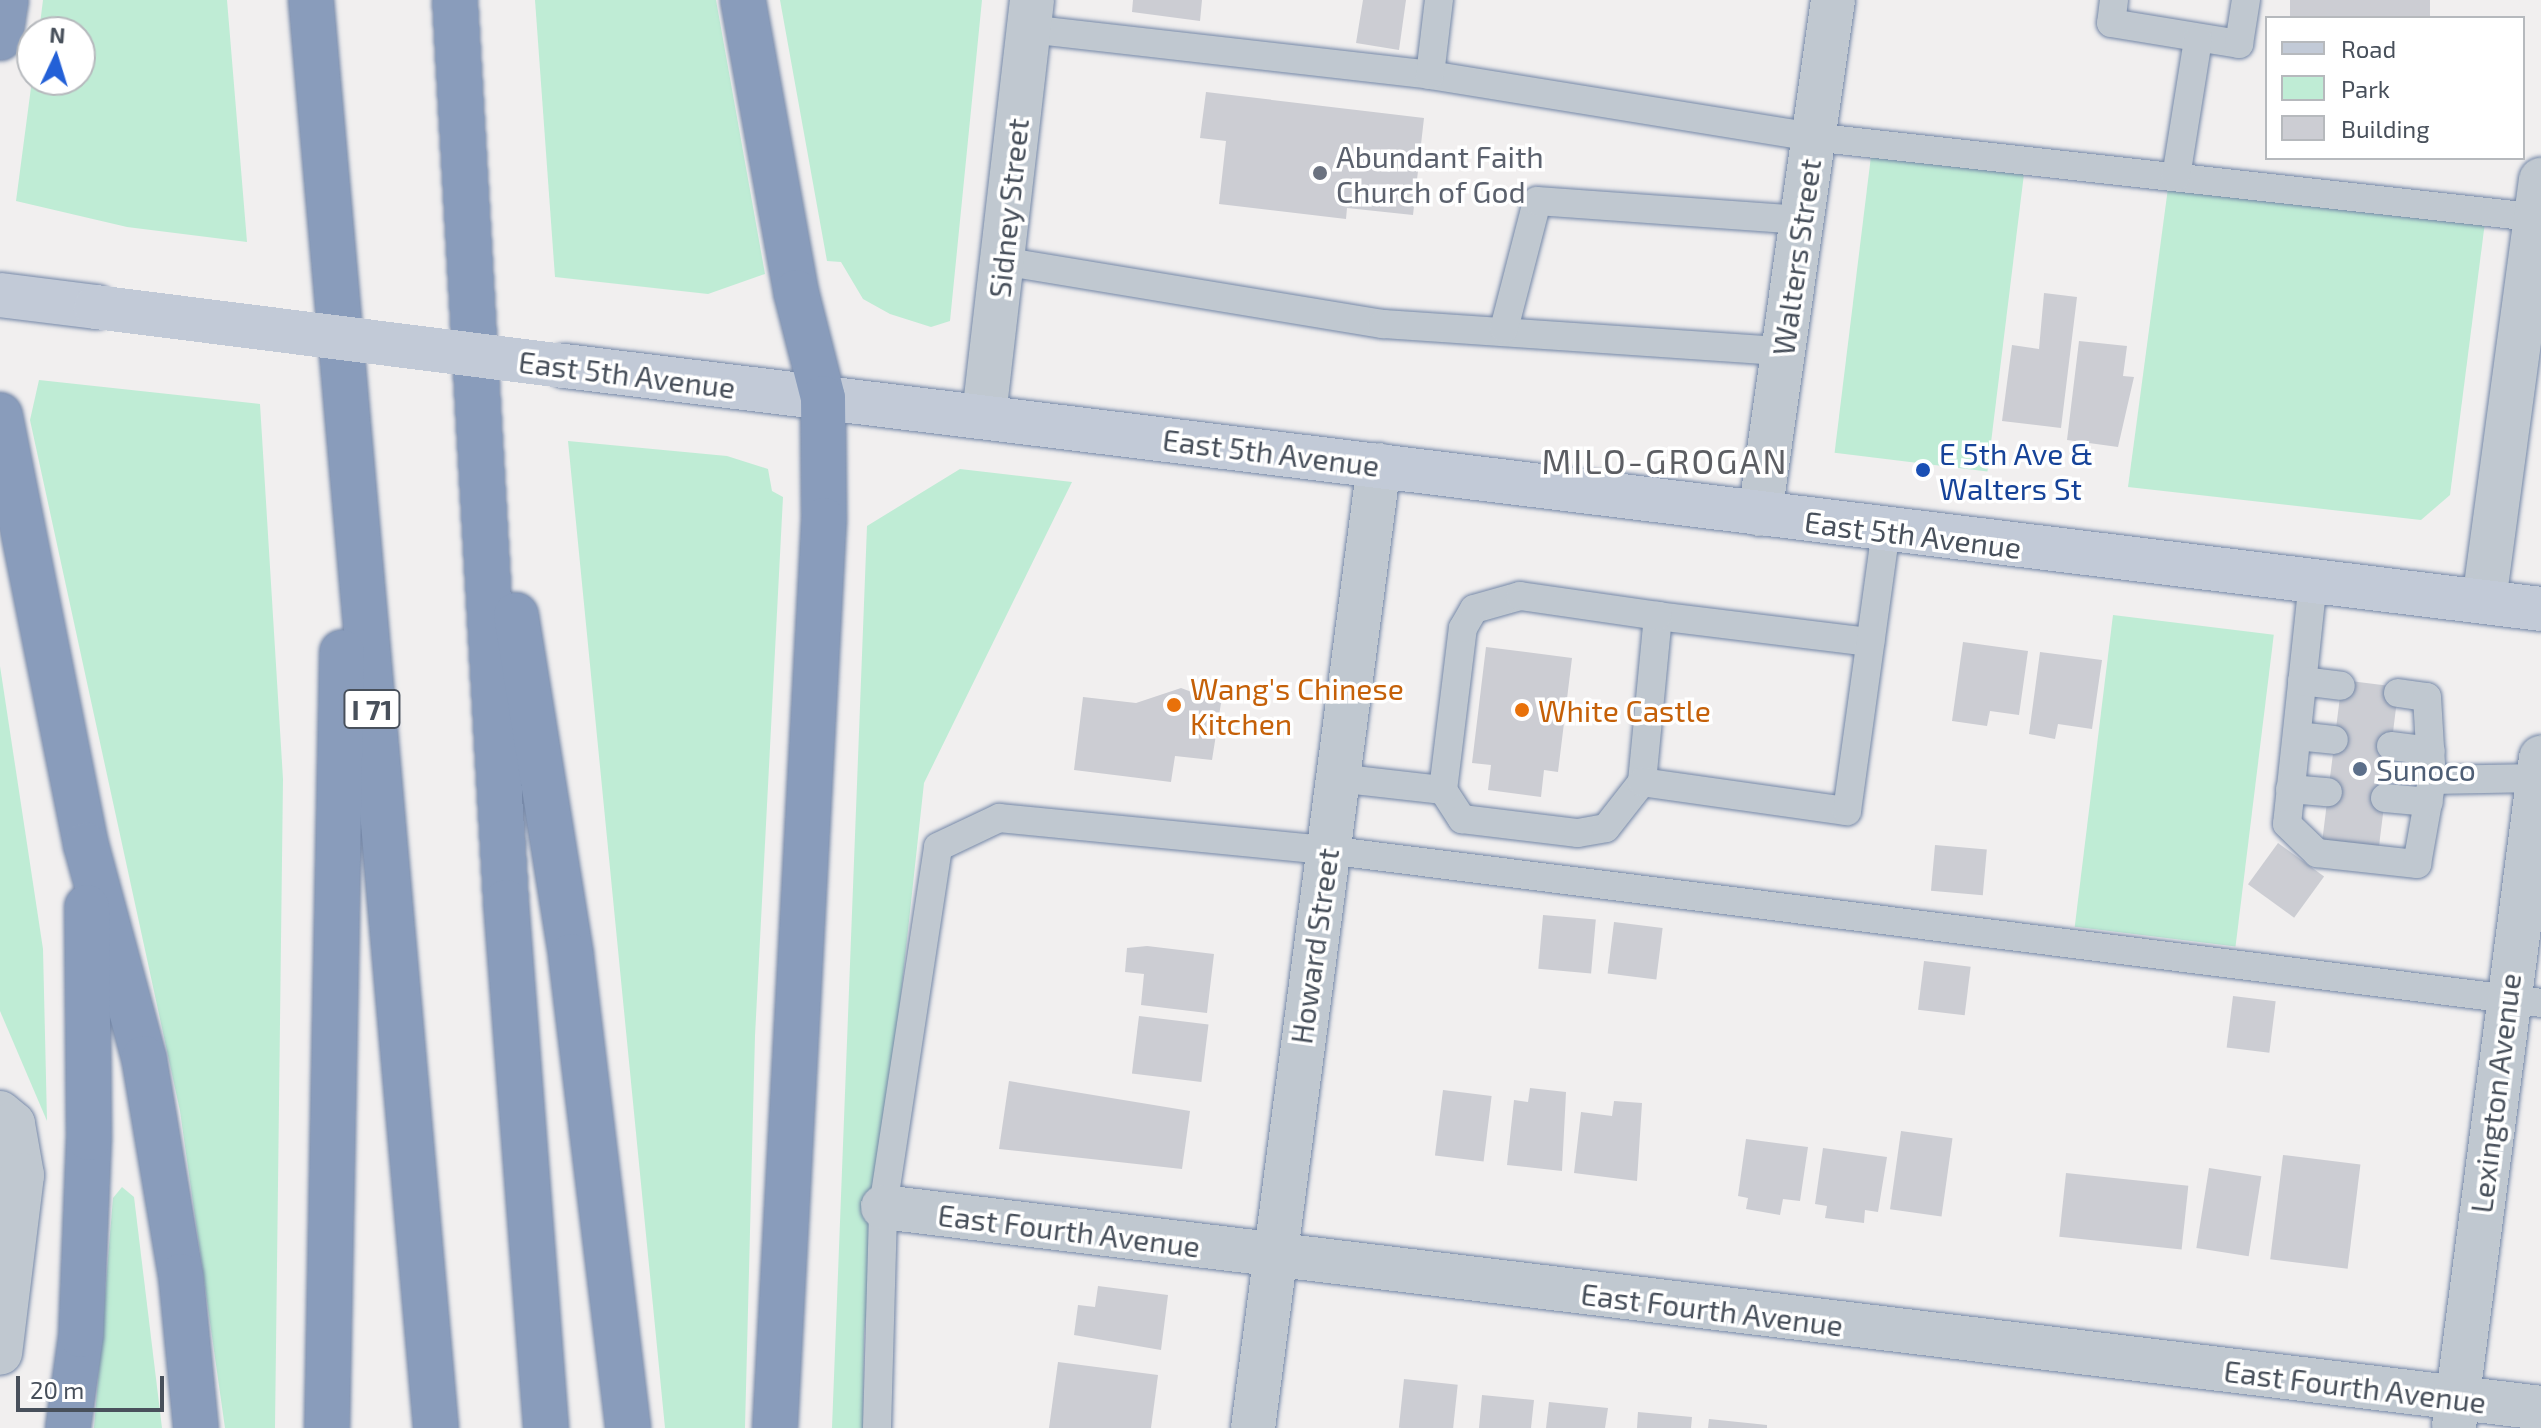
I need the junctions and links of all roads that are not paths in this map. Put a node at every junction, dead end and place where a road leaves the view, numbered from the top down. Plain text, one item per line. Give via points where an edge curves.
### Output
1 (6, 0) edge
2 (311, 0) edge
3 (455, 0) edge
4 (743, 0) edge
5 (1439, 0) edge
6 (1833, 0) edge
7 (2114, 0) edge
8 (2246, 0) edge
9 (1030, 14) edge
10 (0, 38) edge
11 (2198, 40) junction
12 (1430, 75) junction
13 (1812, 137) junction
14 (2176, 177) junction
15 (2539, 205) edge
16 (1801, 220) junction
17 (1002, 261) junction
18 (0, 295) edge
19 (1504, 329) junction
20 (1783, 351) junction
21 (823, 398) junction
22 (481, 403) junction
23 (0, 415) edge
24 (984, 415) junction
25 (344, 442) junction
26 (1379, 465) junction
27 (1760, 514) junction
28 (1886, 531) junction
29 (2313, 581) junction
30 (2484, 601) junction
31 (2541, 609) edge
32 (1658, 616) junction
33 (1870, 642) junction
34 (2302, 681) junction
35 (2341, 686) dead end
36 (2398, 693) dead end
37 (2297, 736) junction
38 (2334, 740) dead end
39 (2391, 746) dead end
40 (2431, 751) junction
41 (2540, 768) edge
42 (1337, 778) junction
43 (1642, 782) junction
44 (2290, 789) junction
45 (1443, 790) junction
46 (2431, 791) junction
47 (2328, 792) dead end
48 (2385, 798) dead end
49 (86, 845) junction
50 (1327, 850) junction
51 (2523, 1001) edge
52 (6, 1118) edge
53 (883, 1207) junction
54 (1273, 1255) junction
55 (0, 1353) edge
56 (2541, 1408) edge
57 (2456, 1413) edge
58 (68, 1428) edge
59 (196, 1428) edge
60 (327, 1428) edge
61 (436, 1428) edge
62 (546, 1428) edge
63 (628, 1428) edge
64 (775, 1428) edge
65 (877, 1428) edge
66 (1253, 1428) edge

1 - 10 highway
2 - 25 highway, I 71
3 - 22 highway
4 - 21 highway via 796,292
5 - 12 lane
6 - 13 street, Walters Street
7 - 11 lane via 2111,23
8 - 11 lane via 2239,44
9 - 12 lane
9 - 17 street, Sidney Street
11 - 14 lane
12 - 13 lane
13 - 14 lane
13 - 16 street, Walters Street
14 - 15 lane
15 - 30 street
16 - 19 lane via 1537,201
16 - 20 street, Walters Street
17 - 19 lane via 1293,312
17 - 24 street, Sidney Street
18 - 21 main road, East 5th Avenue, bridge
19 - 20 lane
20 - 27 street, Walters Street
21 - 24 main road, East 5th Avenue
21 - 64 highway via 824,520
22 - 62 highway via 506,902
22 - 63 highway via 571,956
23 - 49 highway
24 - 26 main road, East 5th Avenue
25 - 60 highway
25 - 61 highway, I 71 via 401,976
26 - 27 main road, East 5th Avenue
26 - 42 street, Howard Street
27 - 28 main road, East 5th Avenue
28 - 29 main road, East 5th Avenue
28 - 33 lane
29 - 30 main road, East 5th Avenue
29 - 34 lane
30 - 31 main road, East 5th Avenue
32 - 33 lane
32 - 43 lane
32 - 45 lane via 1520,596 1474,609 1463,628
33 - 43 lane via 1847,811
34 - 35 lane
34 - 37 lane
36 - 40 lane via 2427,697
37 - 38 lane
37 - 44 lane
39 - 40 lane
40 - 46 lane
41 - 46 lane
41 - 51 street, Lexington Avenue
42 - 45 lane
42 - 50 street, Howard Street
43 - 45 lane via 1606,828 1578,833 1462,819
44 - 46 lane via 2287,824 2317,853 2417,864
44 - 47 lane
46 - 48 lane
49 - 58 highway via 89,1138 81,1335
49 - 59 highway via 144,1058 181,1276
50 - 51 lane
50 - 53 lane via 999,818 938,847
50 - 54 street, Howard Street
51 - 57 street, Lexington Avenue
52 - 55 street via 22,1175
53 - 54 street, East Fourth Avenue
53 - 65 lane
54 - 57 street, East Fourth Avenue
54 - 66 street, Howard Street
56 - 57 street, East Fourth Avenue

